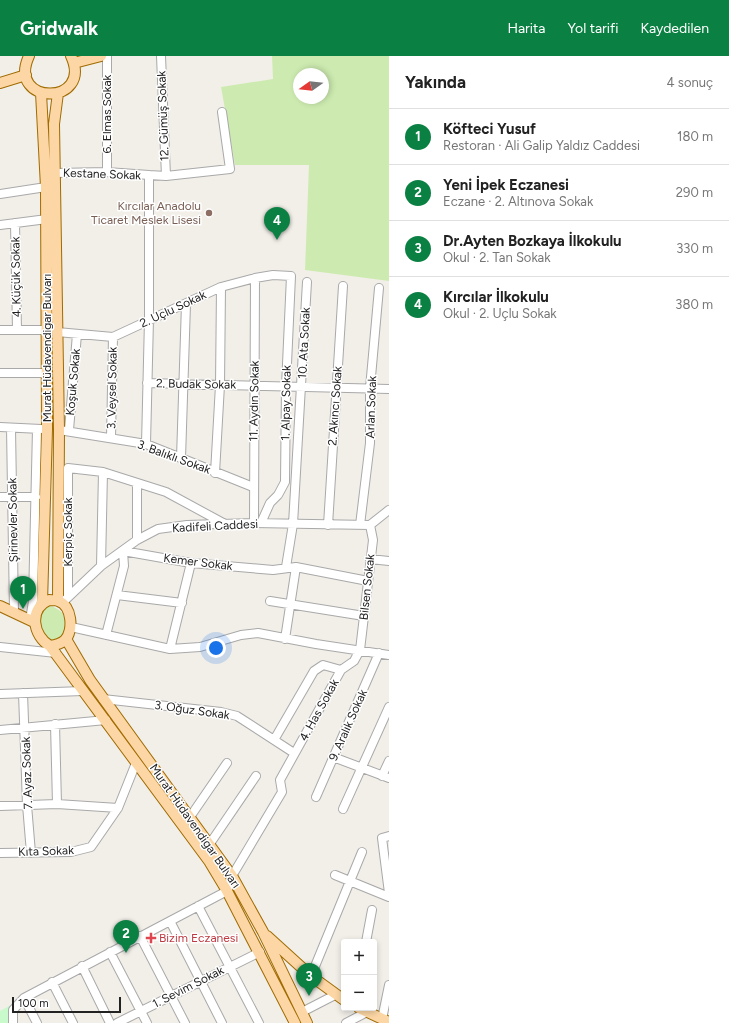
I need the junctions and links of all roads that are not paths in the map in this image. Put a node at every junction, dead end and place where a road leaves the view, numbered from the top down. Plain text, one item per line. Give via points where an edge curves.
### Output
1 (29, 56) edge
2 (101, 56) edge
3 (107, 56) edge
4 (161, 56) edge
5 (73, 59) edge
6 (26, 76) junction
7 (0, 83) edge
8 (41, 92) junction
9 (58, 93) junction
10 (222, 112) dead end
11 (106, 172) junction
12 (55, 173) junction
13 (149, 175) junction
14 (166, 176) junction
15 (46, 187) junction
16 (0, 194) edge
17 (47, 219) junction
18 (15, 223) junction
19 (0, 225) edge
20 (291, 276) joint
21 (255, 278) junction
22 (307, 282) dead end
23 (221, 286) junction
24 (343, 286) dead end
25 (379, 288) dead end
26 (186, 304) junction
27 (149, 319) junction
28 (0, 330) edge
29 (17, 330) junction
30 (52, 331) junction
31 (78, 334) junction
32 (113, 337) junction
33 (0, 373) edge
34 (47, 373) junction
35 (147, 383) junction
36 (184, 384) junction
37 (220, 385) junction
38 (254, 385) junction
39 (286, 386) junction
40 (302, 387) junction
41 (336, 387) junction
42 (370, 388) junction
43 (389, 389) edge
44 (0, 427) edge
45 (11, 428) junction
46 (42, 429) junction
47 (64, 430) junction
48 (111, 438) junction
49 (146, 444) junction
50 (181, 458) junction
51 (103, 472) junction
52 (215, 473) junction
53 (137, 484) junction
54 (253, 487) junction
55 (0, 497) edge
56 (12, 497) junction
57 (36, 497) junction
58 (389, 510) edge
59 (257, 523) junction
60 (226, 524) junction
61 (293, 524) junction
62 (328, 525) junction
63 (370, 525) junction
64 (360, 526) junction
65 (137, 540) junction
66 (123, 551) junction
67 (370, 559) junction
68 (389, 561) edge
69 (191, 563) junction
70 (101, 566) junction
71 (286, 567) junction
72 (296, 567) junction
73 (368, 581) junction
74 (117, 595) junction
75 (63, 600) junction
76 (270, 601) dead end
77 (42, 603) junction
78 (182, 603) junction
79 (291, 603) junction
80 (0, 606) edge
81 (14, 612) junction
82 (364, 616) junction
83 (32, 621) junction
84 (71, 627) junction
85 (106, 635) junction
86 (66, 639) junction
87 (285, 639) junction
88 (0, 647) edge
89 (53, 649) junction
90 (170, 649) junction
91 (360, 650) junction
92 (379, 653) junction
93 (389, 656) edge
94 (341, 670) junction
95 (83, 691) junction
96 (23, 693) junction
97 (0, 694) edge
98 (103, 699) junction
99 (389, 707) edge
100 (106, 720) junction
101 (56, 724) junction
102 (25, 727) junction
103 (0, 730) edge
104 (274, 740) junction
105 (294, 753) junction
106 (333, 757) junction
107 (389, 761) edge
108 (136, 763) junction
109 (227, 763) dead end
110 (363, 768) junction
111 (256, 776) dead end
112 (386, 777) edge
113 (316, 797) dead end
114 (57, 804) junction
115 (27, 805) junction
116 (0, 806) edge
117 (118, 808) junction
118 (343, 809) dead end
119 (190, 817) junction
120 (386, 837) edge
121 (209, 845) junction
122 (362, 852) dead end
123 (0, 853) edge
124 (31, 853) junction
125 (232, 876) junction
126 (335, 876) dead end
127 (348, 881) junction
128 (227, 890) junction
129 (389, 893) edge
130 (389, 897) edge
131 (198, 906) junction
132 (372, 910) dead end
133 (170, 921) junction
134 (263, 932) junction
135 (140, 936) junction
136 (367, 939) edge
137 (110, 952) junction
138 (260, 952) junction
139 (82, 966) junction
140 (229, 966) junction
141 (311, 976) junction
142 (200, 981) junction
143 (52, 982) junction
144 (389, 985) edge
145 (171, 995) junction
146 (340, 997) edge
147 (24, 998) junction
148 (141, 1011) junction
149 (362, 1011) edge
150 (365, 1011) edge
151 (302, 1012) junction
152 (386, 1020) edge
153 (13, 1023) edge
154 (37, 1023) edge
155 (73, 1023) edge
156 (110, 1023) edge
157 (117, 1023) edge
158 (147, 1023) edge
159 (185, 1023) edge
160 (222, 1023) edge
161 (259, 1023) edge
162 (295, 1023) edge
163 (307, 1023) edge
164 (346, 1023) edge

1 - 6 main road
2 - 5 main road
3 - 11 street, 6. Elmas Sokak
4 - 14 street, 12. Gümüş Sokak
5 - 9 main road via 73,79 69,86
6 - 7 main road
6 - 8 main road via 31,86
8 - 9 main road
8 - 15 main road, Murat Hüdavendigar Bulvarı
9 - 12 main road, Murat Hüdavendigar Bulvarı via 54,124
10 - 14 street, Kestane Sokak via 230,169
11 - 12 street, Kestane Sokak
11 - 13 street, Kestane Sokak
12 - 30 main road, Murat Hüdavendigar Bulvarı
13 - 14 street, Kestane Sokak
13 - 27 street
15 - 16 street, Kestane Sokak
15 - 17 main road, Murat Hüdavendigar Bulvarı
17 - 18 street
17 - 30 main road, Murat Hüdavendigar Bulvarı
18 - 19 street
18 - 29 street, 4. Küçük Sokak
20 - 21 street, 2. Uçlu Sokak
20 - 39 street, 1. Alpay Sokak
21 - 23 street, 2. Uçlu Sokak
21 - 38 street, 11. Aydın Sokak
22 - 40 street, 10. Ata Sokak
23 - 26 street, 2. Uçlu Sokak
23 - 37 street
24 - 41 street, 2. Akıncı Sokak
25 - 42 street, Arlan Sokak
26 - 27 street, 2. Uçlu Sokak
26 - 36 street
27 - 32 street, 2. Uçlu Sokak
27 - 35 street
28 - 29 street
29 - 30 street
30 - 31 street
30 - 34 main road, Murat Hüdavendigar Bulvarı
30 - 47 main road, Murat Hüdavendigar Bulvarı
31 - 32 street
31 - 47 street, Koşuk Sokak
32 - 48 street, 3. Veysel Sokak
33 - 34 street
34 - 46 main road, Murat Hüdavendigar Bulvarı
35 - 36 street, 2. Budak Sokak
35 - 49 street
36 - 37 street, 2. Budak Sokak
36 - 50 street
37 - 38 street, 2. Budak Sokak
37 - 52 street
38 - 39 street, 2. Budak Sokak
38 - 54 street, 11. Aydın Sokak
39 - 40 street, 2. Budak Sokak
39 - 59 street, 1. Alpay Sokak via 285,482
40 - 41 street, 2. Budak Sokak
40 - 61 street, 10. Ata Sokak
41 - 42 street, 2. Budak Sokak
41 - 62 street, 2. Akıncı Sokak
42 - 43 street, 2. Budak Sokak
42 - 64 street, Arlan Sokak via 370,443
44 - 45 street
45 - 46 street
45 - 56 street, Şirinevler Sokak
46 - 57 street
46 - 77 main road, Murat Hüdavendigar Bulvarı
47 - 48 street, 3. Balıklı Sokak
47 - 75 main road, Murat Hüdavendigar Bulvarı
48 - 49 street, 3. Balıklı Sokak
49 - 50 street, 3. Balıklı Sokak
50 - 52 street, 3. Balıklı Sokak
51 - 53 street
51 - 70 street
51 - 75 street, Kerpiç Sokak via 68,468
52 - 54 street, 3. Balıklı Sokak
53 - 60 street via 166,492
53 - 65 street
54 - 59 street, 11. Aydın Sokak
55 - 56 street
56 - 57 street
56 - 81 street, Şirinevler Sokak
57 - 83 street
58 - 63 street
59 - 60 street, Kadifeli Caddesi
59 - 61 street, Kadifeli Caddesi
60 - 65 street, Kadifeli Caddesi via 158,529
61 - 62 street, Kadifeli Caddesi
61 - 71 street, 10. Ata Sokak
62 - 64 street, Kadifeli Caddesi
63 - 64 street, Kadifeli Caddesi
63 - 67 street, Bilsen Sokak via 373,540
65 - 66 street, Kadifeli Caddesi
66 - 69 street, Kemer Sokak
66 - 70 street, Kadifeli Caddesi
66 - 74 street via 124,566
67 - 68 street
67 - 73 street, Bilsen Sokak
69 - 71 street, Kemer Sokak via 273,570
69 - 78 street
70 - 75 street, Kadifeli Caddesi
71 - 72 street, Kemer Sokak
72 - 73 street, Kemer Sokak
72 - 79 street
73 - 82 street, Bilsen Sokak
74 - 78 street
74 - 85 street
75 - 77 main road
75 - 84 main road
76 - 79 street
77 - 83 main road
78 - 90 street
79 - 82 street
79 - 87 street
80 - 81 main road
81 - 83 main road
82 - 91 street, Bilsen Sokak
83 - 89 main road via 44,642
84 - 85 street
84 - 86 main road
85 - 90 street
86 - 89 main road
86 - 98 main road, Murat Hüdavendigar Bulvarı
87 - 90 street via 258,632 200,647
87 - 91 street
88 - 89 street
89 - 95 main road, Murat Hüdavendigar Bulvarı
91 - 92 street
91 - 94 street, 4. Has Sokak via 354,661
92 - 93 street
92 - 106 street, 9. Aralık Sokak
94 - 104 street via 323,665 314,672
94 - 105 street, 4. Has Sokak
95 - 96 street
95 - 100 main road, Murat Hüdavendigar Bulvarı
96 - 97 street
96 - 102 street, 7. Ayaz Sokak
98 - 104 street, 3. Oğuz Sokak via 221,712 237,716
98 - 119 main road, Murat Hüdavendigar Bulvarı
99 - 110 street
100 - 101 street
100 - 108 main road, Murat Hüdavendigar Bulvarı
101 - 102 street
101 - 114 street
102 - 103 street
102 - 115 street, 7. Ayaz Sokak
104 - 105 street, 3. Oğuz Sokak
105 - 125 street, 4. Has Sokak via 280,780 282,792
106 - 110 street
106 - 113 street, 9. Aralık Sokak
107 - 112 street
108 - 117 street, Kıta Sokak
108 - 128 main road, Murat Hüdavendigar Bulvarı via 209,861
109 - 119 street
110 - 112 street
110 - 118 street
111 - 121 street
114 - 115 street
114 - 117 street
115 - 116 street
115 - 124 street, 7. Ayaz Sokak
117 - 124 street, Kıta Sokak via 91,847 71,852
119 - 121 main road, Murat Hüdavendigar Bulvarı
120 - 129 street
121 - 125 main road, Murat Hüdavendigar Bulvarı
122 - 127 street
123 - 124 street, Kıta Sokak
125 - 128 street, 4. Has Sokak
125 - 134 main road, Murat Hüdavendigar Bulvarı
126 - 127 street
127 - 130 street
127 - 141 street
128 - 131 street
128 - 138 main road, Murat Hüdavendigar Bulvarı
131 - 133 street
131 - 140 street
132 - 136 street
133 - 135 street
133 - 142 street
134 - 141 main road
134 - 151 main road, Murat Hüdavendigar Bulvarı
135 - 137 street
135 - 145 street
137 - 139 street
137 - 148 street
138 - 140 street, 1. Sevim Sokak
138 - 162 main road, Murat Hüdavendigar Bulvarı
139 - 143 street
139 - 156 street
140 - 142 street, 1. Sevim Sokak
140 - 161 street
141 - 146 main road
142 - 145 street, 1. Sevim Sokak
142 - 160 street
143 - 147 street
143 - 155 street
144 - 152 street
145 - 148 street, 1. Sevim Sokak
145 - 159 street
146 - 151 street
147 - 153 street via 13,1010
147 - 154 street
148 - 157 street, 1. Sevim Sokak
148 - 158 street
149 - 164 street
150 - 152 main road
151 - 163 main road, Murat Hüdavendigar Bulvarı

